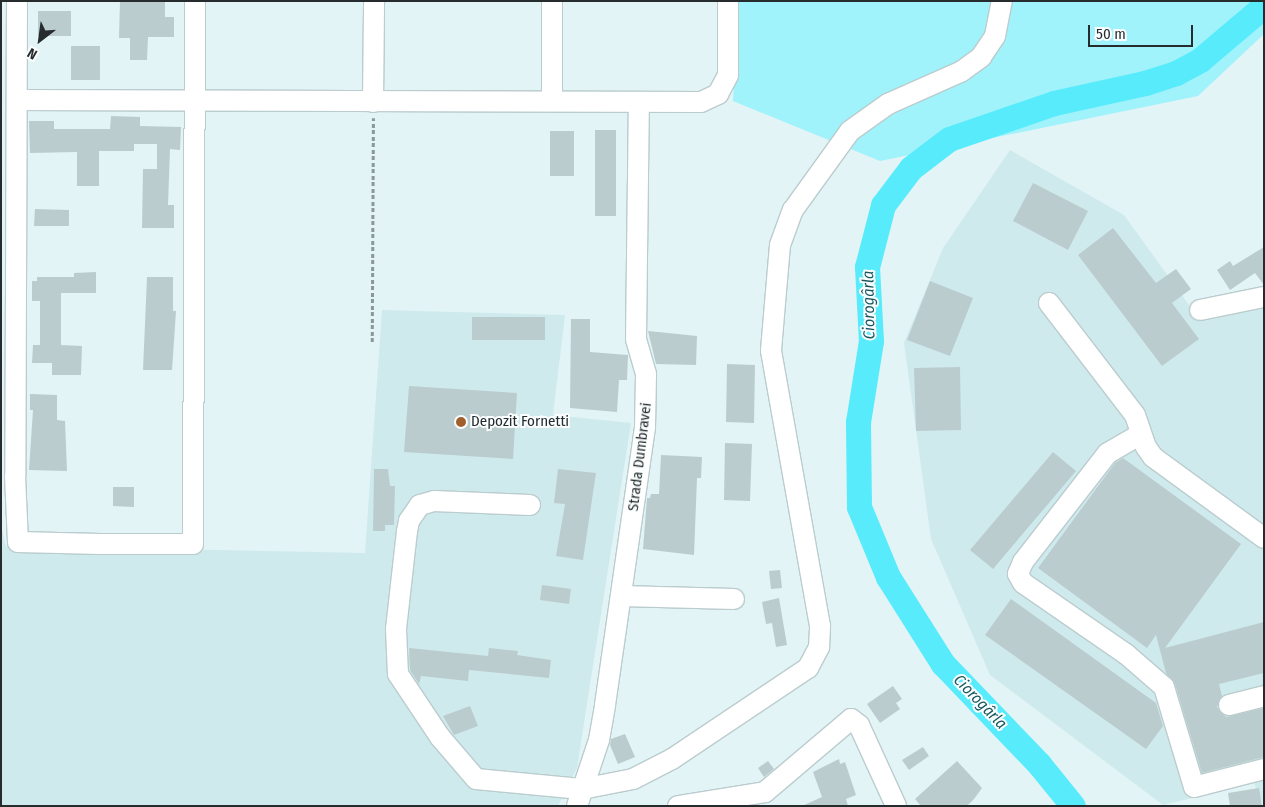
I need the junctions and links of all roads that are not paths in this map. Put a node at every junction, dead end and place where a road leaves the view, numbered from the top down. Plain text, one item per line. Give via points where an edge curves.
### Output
1 (17, 1) edge
2 (195, 1) edge
3 (374, 1) edge
4 (552, 1) edge
5 (728, 1) edge
6 (1002, 1) edge
7 (18, 100) junction
8 (195, 100) junction
9 (373, 102) junction
10 (552, 102) junction
11 (639, 103) junction
12 (1264, 297) edge
13 (1049, 303) dead end
14 (1200, 310) dead end
15 (1141, 434) junction
16 (530, 505) dead end
17 (1264, 538) edge
18 (621, 596) junction
19 (734, 599) dead end
20 (1264, 696) edge
21 (1229, 705) dead end
22 (1264, 769) edge
23 (579, 797) edge
24 (678, 806) edge
25 (896, 806) edge

1 - 7 street
2 - 8 street
3 - 9 street
4 - 10 street
5 - 11 street via 728,75 718,94 701,102
6 - 23 street via 995,36 981,57 962,71 888,104 850,130 793,210 780,245 771,350 818,616 820,640 814,662 787,685 653,771
7 - 8 street
7 - 8 street via 15,476 18,542 193,544
8 - 9 street
9 - 10 street
10 - 11 street
11 - 18 street, Strada Dumbravei via 636,339 646,374 648,397
12 - 14 street
13 - 15 street via 1116,387 1135,415
15 - 17 street via 1152,457
15 - 22 street via 1107,454 1023,562 1018,574 1024,582 1126,654 1164,687 1194,787
16 - 23 street via 434,501 420,505 414,512 407,531 396,629 398,674 417,706 476,779
18 - 19 street
18 - 23 street, Strada Dumbravei via 599,740
20 - 21 street
24 - 25 street via 765,792 848,720 854,719

